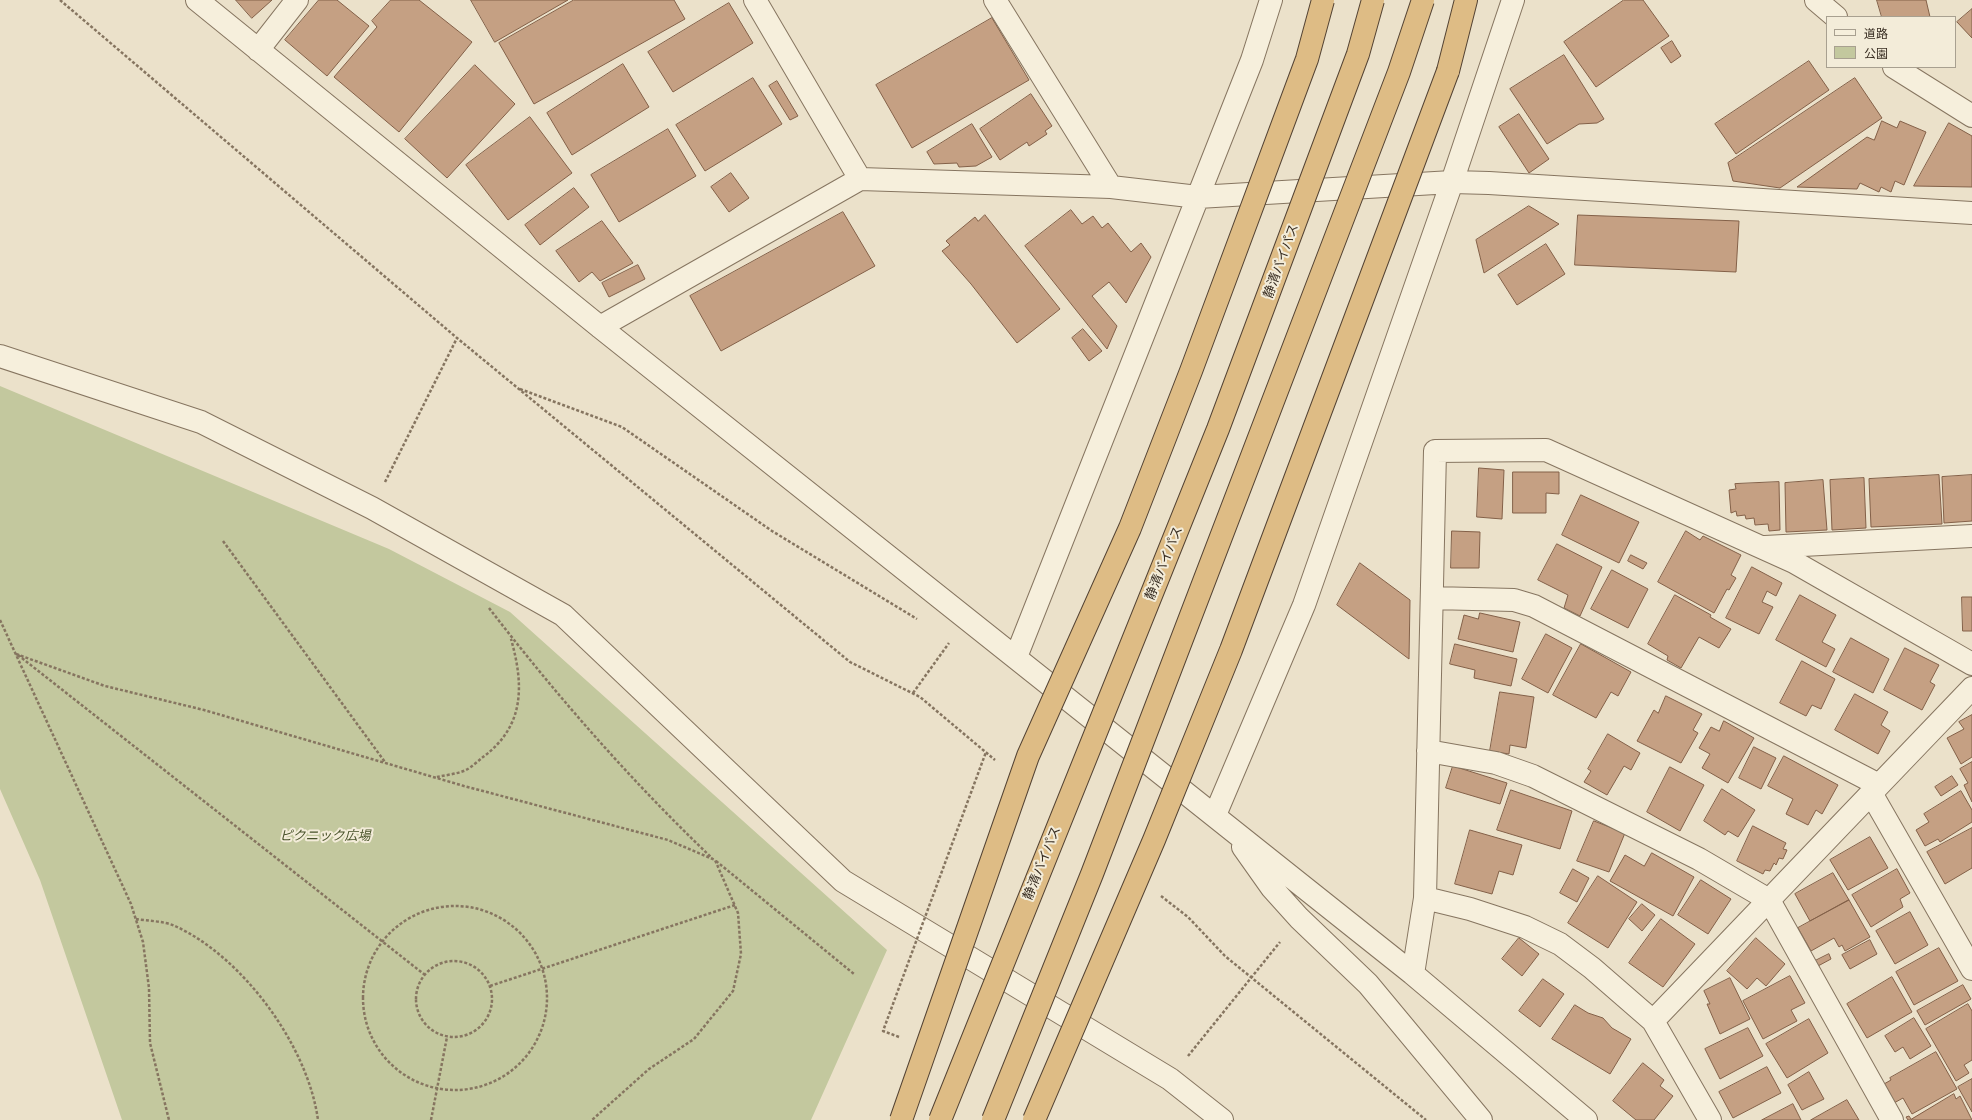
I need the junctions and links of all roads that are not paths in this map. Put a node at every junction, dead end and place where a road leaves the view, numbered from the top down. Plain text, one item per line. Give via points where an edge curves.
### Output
1 (197, 0) edge
2 (297, 0) edge
3 (755, 0) edge
4 (995, 0) edge
5 (1271, 0) edge
6 (1323, 0) edge
7 (1373, 0) edge
8 (1423, 0) edge
9 (1466, 0) edge
10 (1513, 0) edge
11 (1816, 0) edge
12 (1835, 16) edge
13 (258, 50) junction
14 (1896, 68) edge
15 (1972, 116) edge
16 (860, 179) junction
17 (1452, 182) junction
18 (1111, 187) junction
19 (1198, 197) junction
20 (1972, 213) edge
21 (600, 327) junction
22 (0, 356) edge
23 (1972, 536) edge
24 (1761, 547) junction
25 (1432, 598) junction
26 (1016, 656) junction
27 (1972, 664) edge
28 (1972, 688) edge
29 (1428, 751) junction
30 (1875, 789) junction
31 (1220, 819) junction
32 (1425, 898) junction
33 (1769, 900) junction
34 (1972, 969) edge
35 (1413, 974) junction
36 (1654, 1021) junction
37 (901, 1120) edge
38 (940, 1120) edge
39 (993, 1120) edge
40 (1034, 1120) edge
41 (1222, 1120) edge
42 (1481, 1120) edge
43 (1586, 1120) edge
44 (1710, 1120) edge
45 (1892, 1120) edge

1 - 13 street
2 - 13 street
3 - 16 street
4 - 18 street
5 - 19 street via 1252,60
6 - 37 highway, bridge via 1307,59 1130,528 1028,756
7 - 38 highway, 静清バイパス, bridge via 1358,54 1218,430
8 - 39 highway, bridge via 1396,79 1100,851
9 - 40 highway, bridge via 1448,71 1231,650 1154,840
10 - 17 street
11 - 12 street
13 - 21 street
14 - 15 street
16 - 18 street
16 - 21 street
17 - 19 street
17 - 20 street
17 - 31 street via 1304,605
18 - 19 street
19 - 26 street
21 - 26 street
22 - 41 street via 201,422 372,508 563,615 843,881 1170,1079
23 - 24 street
24 - 25 street via 1546,450 1435,450
24 - 27 street via 1794,562
25 - 29 street
25 - 30 street via 1514,600 1534,606
26 - 31 street
28 - 30 street
29 - 32 street
29 - 33 street via 1496,763 1533,776 1699,859
30 - 33 street
30 - 34 street
31 - 35 street
31 - 42 street via 1272,888 1299,918 1368,984
32 - 35 street
32 - 36 street via 1525,927 1560,944 1622,992
33 - 36 street
33 - 45 street
35 - 43 street
36 - 44 street

